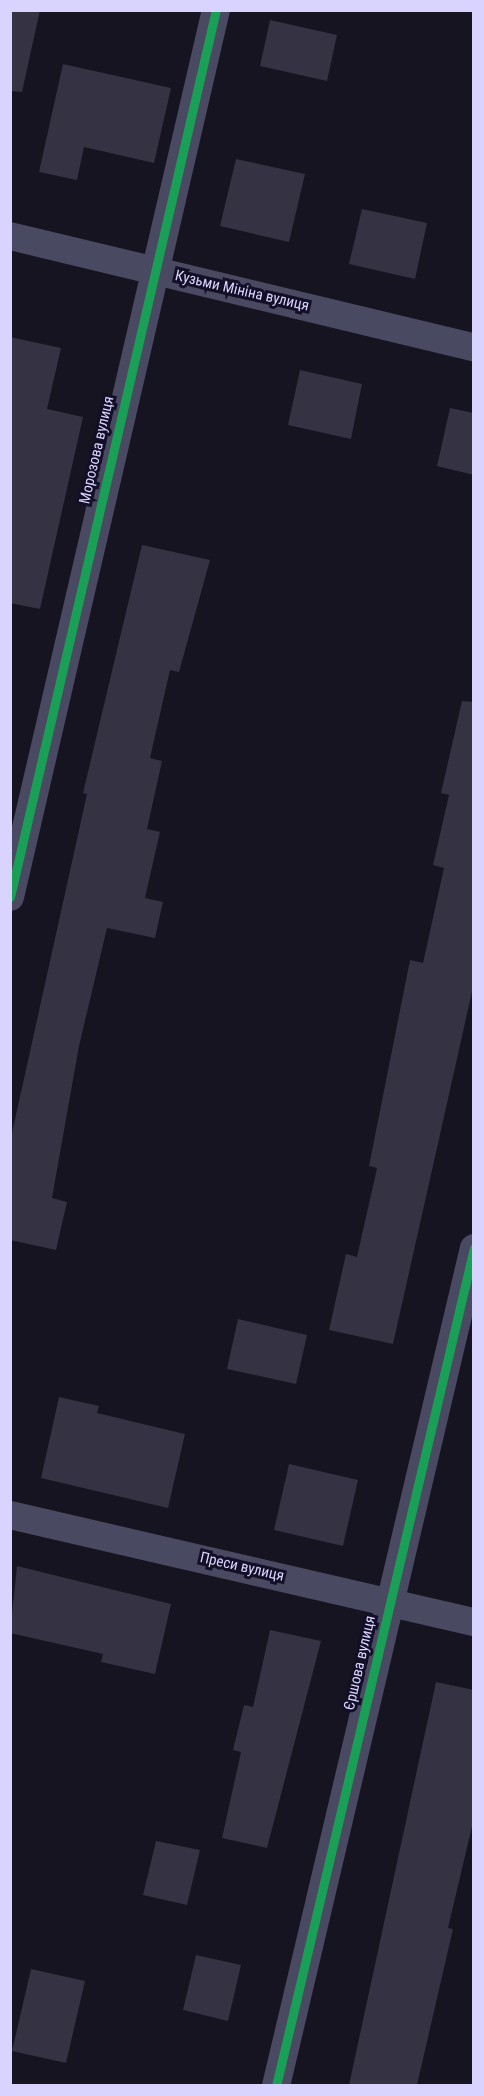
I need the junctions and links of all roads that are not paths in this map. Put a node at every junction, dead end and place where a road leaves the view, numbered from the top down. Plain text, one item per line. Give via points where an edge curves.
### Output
1 (216, 10) edge
2 (10, 236) edge
3 (154, 270) junction
4 (474, 346) edge
5 (10, 897) edge
6 (474, 1248) edge
7 (10, 1515) edge
8 (390, 1601) junction
9 (474, 1622) edge
10 (276, 2085) edge

1 - 3 street, Морозова вулиця
2 - 3 street, Кузьми Мініна вулиця
3 - 4 street, Кузьми Мініна вулиця
3 - 5 street, Морозова вулиця
6 - 8 street, Єршова вулиця
7 - 8 street, Преси вулиця
8 - 9 street, Преси вулиця
8 - 10 street, Єршова вулиця

